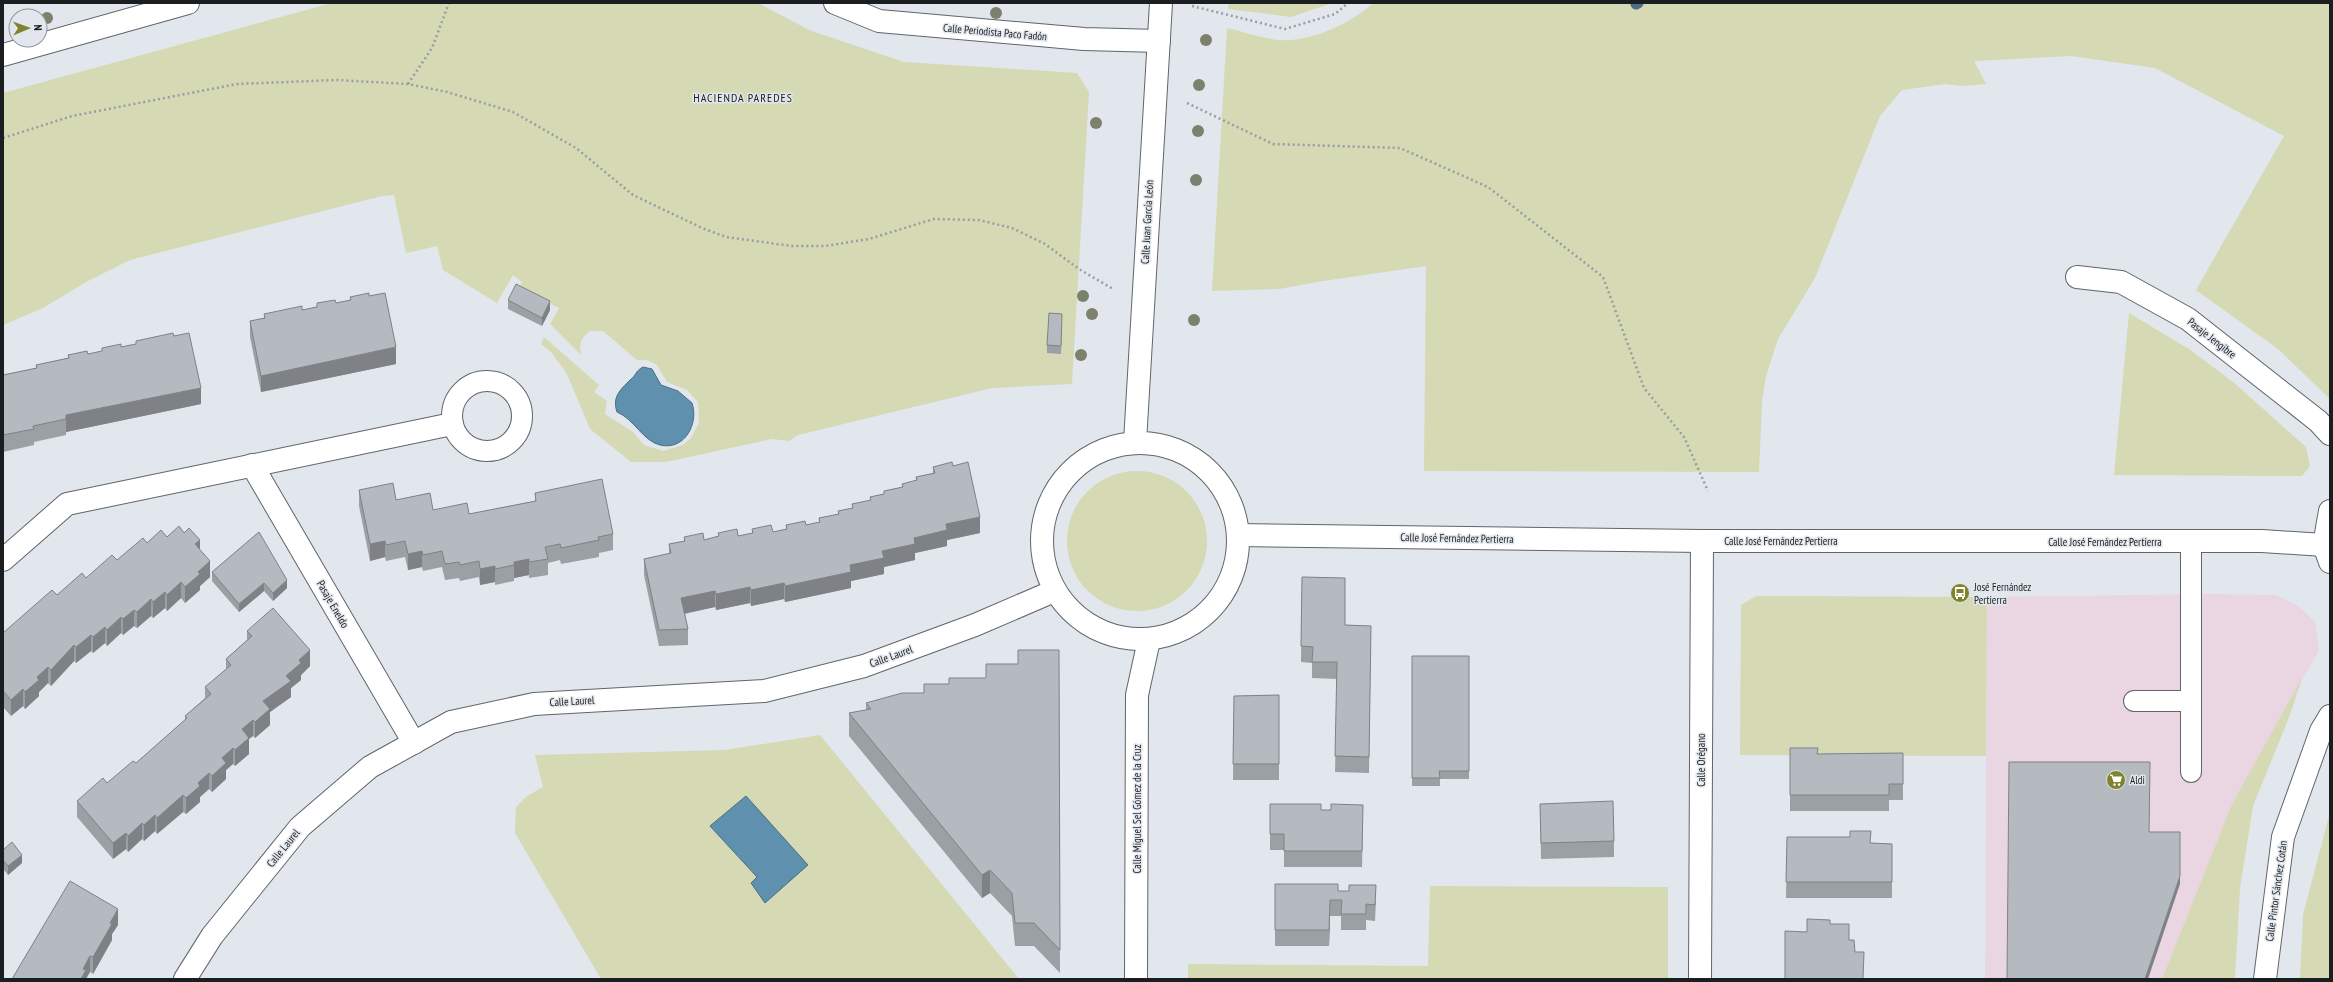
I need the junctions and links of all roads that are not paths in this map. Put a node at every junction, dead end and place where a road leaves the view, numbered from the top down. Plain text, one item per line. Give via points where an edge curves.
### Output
1 (188, 3) edge
2 (835, 3) edge
3 (1161, 3) edge
4 (1159, 42) junction
5 (3, 54) edge
6 (2077, 277) dead end
7 (452, 424) dead end
8 (2330, 434) edge
9 (1135, 442) junction
10 (252, 465) junction
11 (2330, 511) edge
12 (1238, 535) junction
13 (1702, 541) junction
14 (2191, 542) junction
15 (2327, 553) edge
16 (3, 560) edge
17 (1054, 591) junction
18 (1149, 640) junction
19 (2134, 701) dead end
20 (2191, 701) junction
21 (2330, 716) edge
22 (414, 743) junction
23 (2191, 772) dead end
24 (185, 979) edge
25 (1136, 979) edge
26 (1700, 979) edge
27 (2265, 979) edge

1 - 5 street
2 - 4 street, Calle Periodista Paco Fadón via 879,21 1084,39
3 - 4 street, Calle Juan García León
4 - 9 street, Calle Juan García León
6 - 8 street, Pasaje Jengibre via 2121,282 2188,319 2318,421
7 - 10 street
9 - 12 street via 1166,445 1193,457 1216,478 1232,505
9 - 17 street via 1102,449 1073,467 1053,493 1042,525 1042,559
10 - 16 street via 67,504
10 - 22 street, Pasaje Eneldo
11 - 15 street
12 - 13 street, Calle José Fernández Pertierra
12 - 18 street via 1236,565 1224,593 1204,616 1178,632
13 - 14 street, Calle José Fernández Pertierra
13 - 26 street, Calle Orégano
14 - 15 street, Calle José Fernández Pertierra via 2262,541
14 - 20 lane
17 - 18 street via 1072,613 1094,630 1121,639
17 - 22 street, Calle Laurel via 974,626 864,666 764,691 534,704 451,722
18 - 25 street, Calle Miguel Sel Gómez de la Cruz via 1137,695
19 - 20 lane
20 - 23 lane
21 - 27 street, Calle Pintor Sánchez Cotán via 2322,731 2283,838
22 - 24 street, Calle Laurel via 370,767 300,827 212,936

